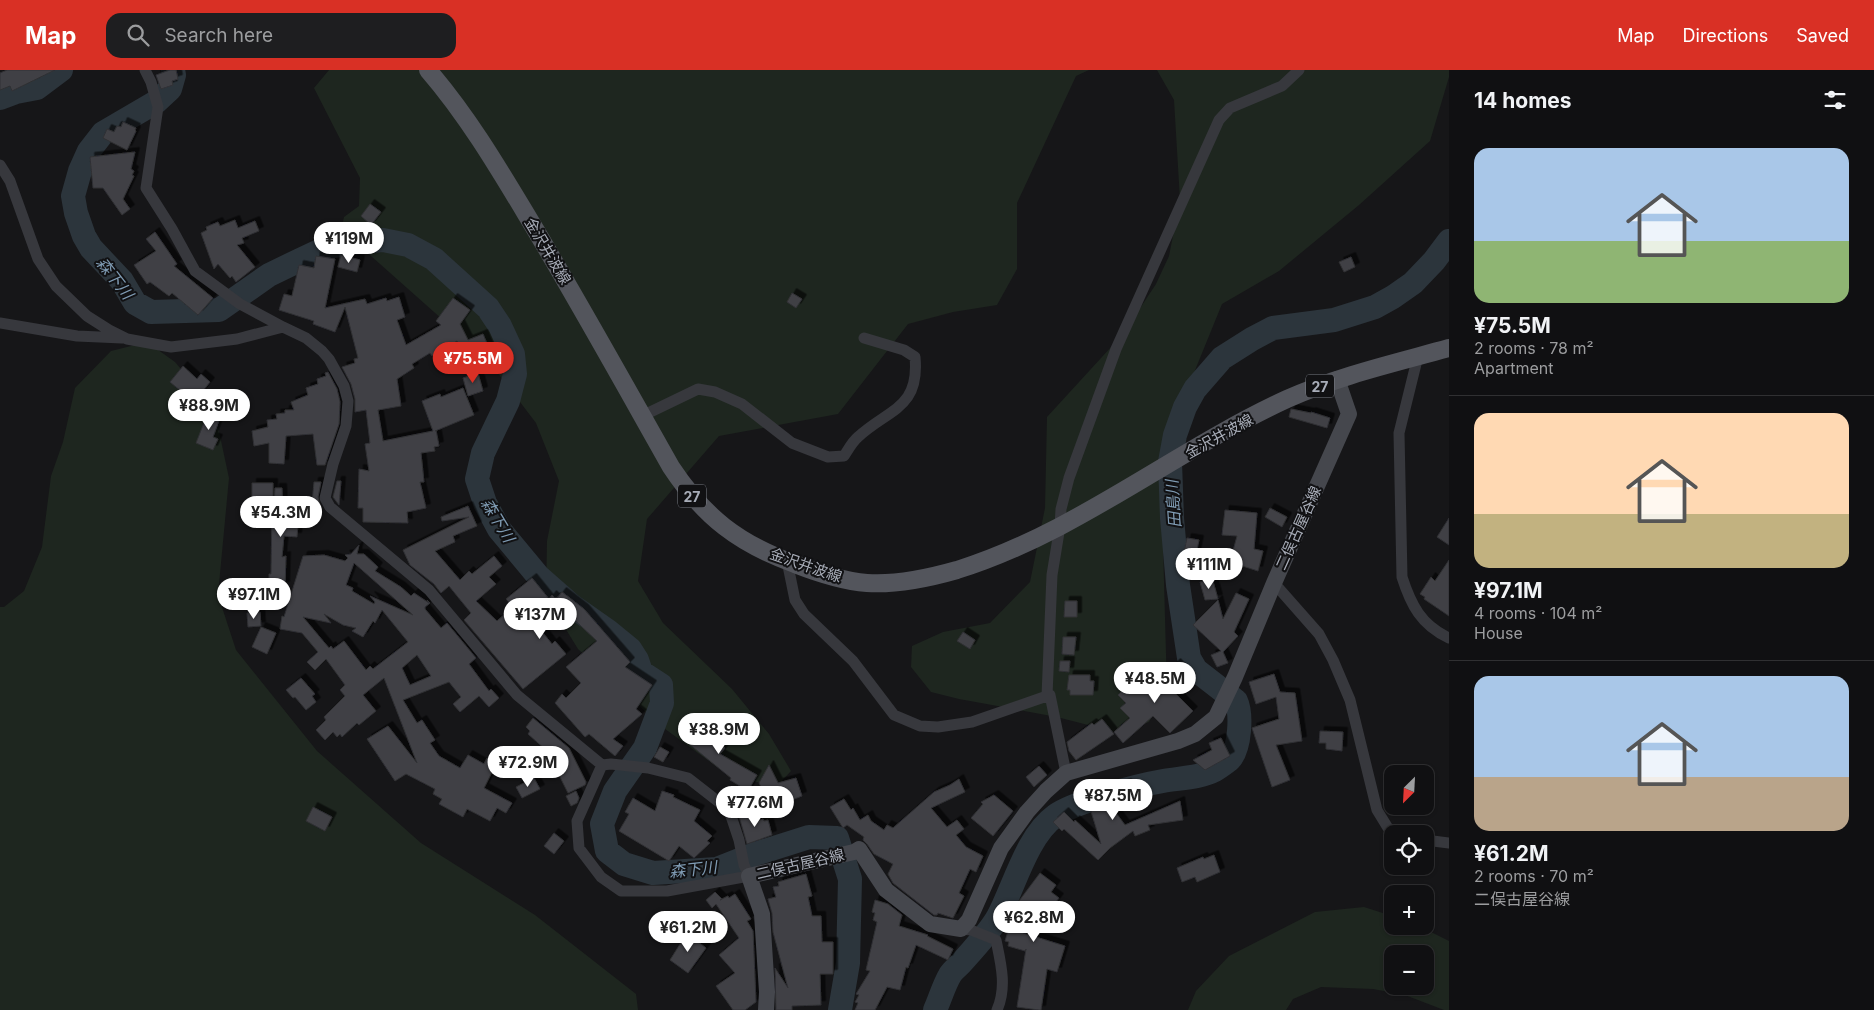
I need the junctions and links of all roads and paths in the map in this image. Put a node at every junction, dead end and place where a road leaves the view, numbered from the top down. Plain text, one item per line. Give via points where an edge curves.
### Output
1 (145, 70) edge
2 (428, 70) edge
3 (1299, 70) edge
4 (0, 165) edge
5 (0, 323) edge
6 (283, 327) junction
7 (864, 338) dead end
8 (127, 339) junction
9 (1449, 348) edge
10 (1418, 356) junction
11 (1337, 379) junction
12 (642, 416) junction
13 (1060, 526) junction
14 (787, 561) junction
15 (1274, 583) junction
16 (1449, 638) edge
17 (1047, 696) junction
18 (606, 764) junction
19 (1066, 773) junction
20 (1386, 825) edge
21 (1434, 841) edge
22 (1449, 843) edge
23 (746, 870) junction
24 (966, 930) junction
25 (766, 1010) edge
26 (997, 1010) edge

1 - 6 street via 158,107 146,188 195,271 240,304
2 - 12 main road, 金沢井波線 / 27 via 465,116 512,190
3 - 13 street via 1282,86 1230,108 1220,120 1116,349 1069,478
4 - 8 street via 10,181 38,259 56,286 87,316
5 - 8 street via 77,336
6 - 8 street via 237,339 171,346
6 - 18 street via 306,338 322,351 344,386 348,401 346,426 325,498 330,507 429,590 517,694
7 - 12 street via 904,350 915,358 916,370 910,393 902,405 857,437 844,456 828,457 792,443 742,404 715,392 698,389
9 - 10 main road, 金沢井波線 / 27
10 - 11 main road, 金沢井波線 / 27
10 - 16 street via 1399,433 1402,577 1408,598 1422,619 1437,633
11 - 13 main road, 金沢井波線 / 27 via 1286,400
11 - 15 main road, 二俣古屋谷線 via 1349,414
12 - 14 main road, 金沢井波線 / 27 via 671,467 699,506 746,543
13 - 14 main road, 金沢井波線 / 27 via 979,563 915,580 868,583 828,575
13 - 17 street via 1052,575
14 - 17 street via 795,600 804,614 853,661 894,716 920,726 938,727 972,722
15 - 19 main road, 二俣古屋谷線 via 1216,717 1195,734 1178,741
15 - 20 street via 1319,634 1333,660 1350,700 1377,810
17 - 19 street via 1050,695
18 - 23 street via 648,768 688,778 729,810
18 - 23 street via 577,821 579,848 601,877 621,891 667,891
19 - 24 main road via 1027,812 1001,848
21 - 22 street
23 - 24 main road, 二俣古屋谷線 via 822,859 859,849 886,890 930,924
23 - 25 main road, 二俣古屋谷線 via 762,914
24 - 26 street via 996,940 1003,972 1002,999

